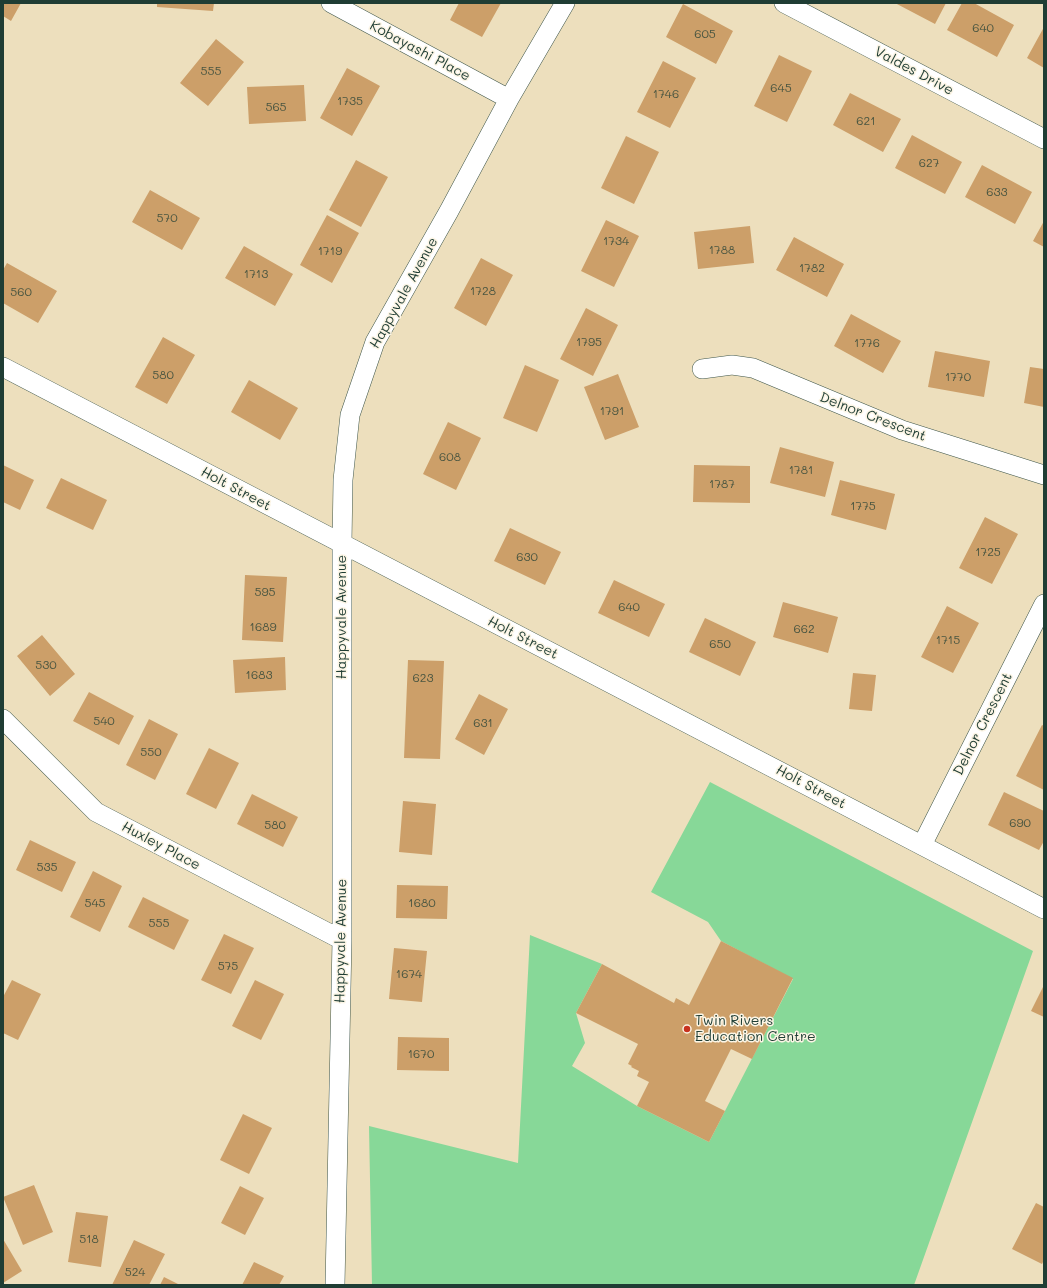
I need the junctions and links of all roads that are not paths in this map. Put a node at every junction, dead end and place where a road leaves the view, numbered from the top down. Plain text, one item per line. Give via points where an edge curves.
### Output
1 (331, 3) edge
2 (566, 3) edge
3 (784, 3) edge
4 (509, 99) junction
5 (1044, 139) edge
6 (3, 366) edge
7 (702, 369) dead end
8 (1044, 475) edge
9 (342, 544) junction
10 (1044, 604) edge
11 (3, 719) edge
12 (922, 845) junction
13 (1044, 909) edge
14 (342, 940) junction
15 (335, 1285) edge

1 - 4 street, Kobayashi Place
2 - 4 street, Happyvale Avenue
3 - 5 street, Valdes Drive
4 - 9 street, Happyvale Avenue via 375,342 350,416 343,480
6 - 9 street, Holt Street
7 - 8 street, Delnor Crescent via 732,365 752,368 902,430
9 - 12 street, Holt Street
9 - 14 street, Happyvale Avenue
10 - 12 street, Delnor Crescent
11 - 14 street, Huxley Place via 96,812
12 - 13 street, Holt Street
14 - 15 street, Happyvale Avenue

